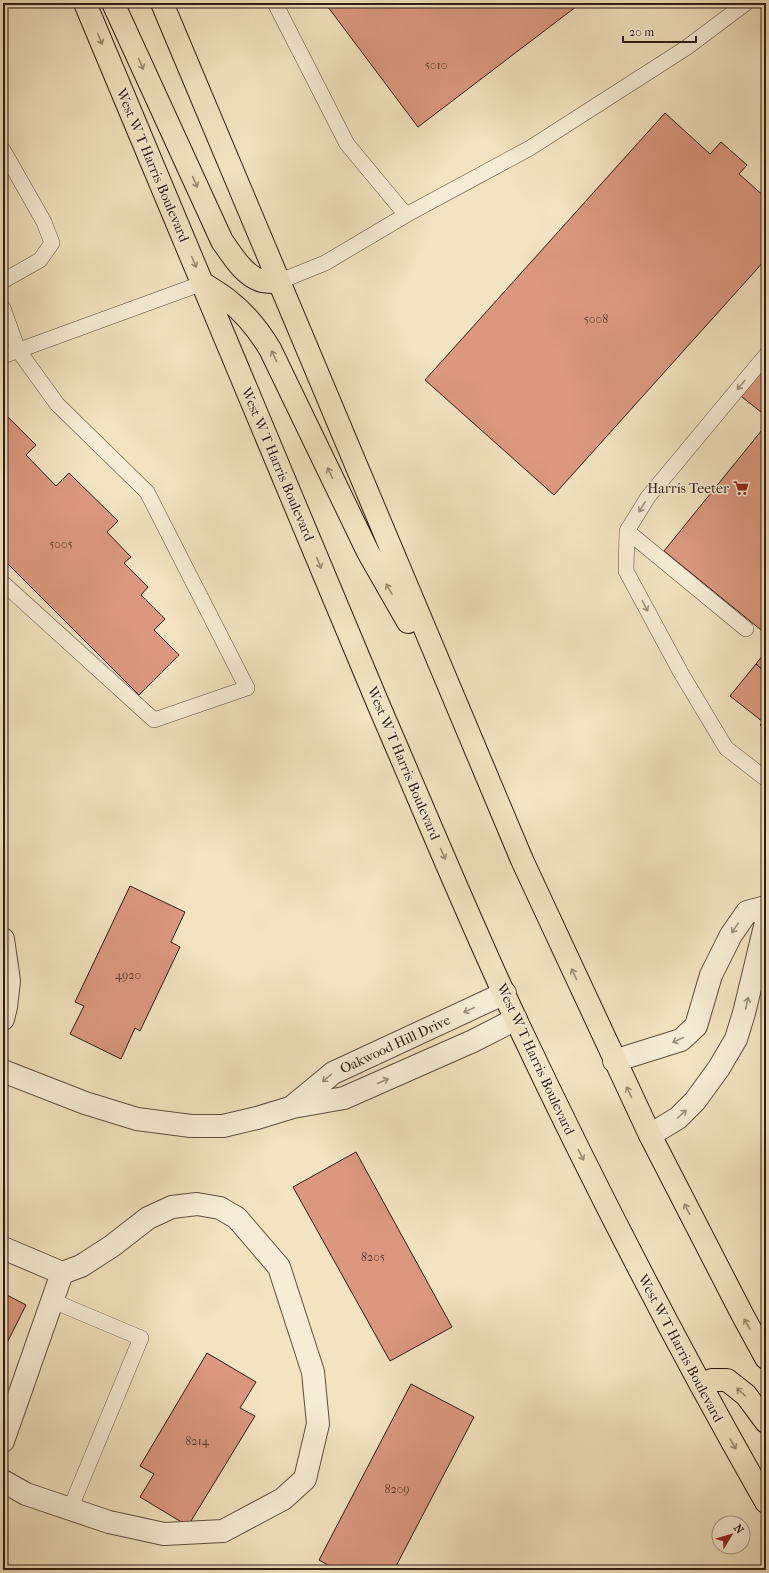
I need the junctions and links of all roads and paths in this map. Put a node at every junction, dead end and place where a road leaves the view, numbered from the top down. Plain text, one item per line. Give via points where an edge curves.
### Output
1 (85, 3) edge
2 (114, 3) edge
3 (162, 3) edge
4 (275, 3) edge
5 (746, 3) edge
6 (3, 150) edge
7 (406, 215) junction
8 (3, 281) edge
9 (278, 282) junction
10 (202, 283) junction
11 (3, 308) edge
12 (18, 350) junction
13 (766, 355) edge
14 (3, 356) edge
15 (627, 531) junction
16 (3, 583) edge
17 (746, 629) dead end
18 (457, 708) junction
19 (766, 779) edge
20 (766, 907) edge
21 (766, 922) edge
22 (3, 939) edge
23 (505, 993) junction
24 (3, 1019) edge
25 (516, 1020) junction
26 (614, 1060) junction
27 (3, 1071) edge
28 (292, 1107) junction
29 (650, 1135) junction
30 (3, 1248) edge
31 (62, 1273) junction
32 (52, 1301) junction
33 (766, 1358) edge
34 (700, 1385) junction
35 (766, 1422) edge
36 (3, 1441) edge
37 (3, 1481) edge
38 (766, 1502) edge
39 (70, 1509) junction

1 -> 10 main road, West W T Harris Boulevard
2 -> 9 main road via 222,241 232,256 254,278
3 - 9 main road
4 - 7 lane via 347,144
5 - 7 lane via 686,48 530,148
6 - 8 lane via 44,222 52,243 40,260
7 - 9 lane via 325,263
9 - 18 main road
10 - 12 lane
18 -> 10 main road via 368,552 270,349 258,330 230,301
10 -> 23 main road, West W T Harris Boulevard via 343,620
11 - 12 lane
12 - 14 lane
12 - 16 lane via 57,404 147,492 247,688 154,720
13 -> 15 lane via 648,497
15 - 17 lane
15 -> 19 lane via 626,571 674,660 726,748
26 -> 18 main road via 522,860
20 -> 26 street via 748,912 731,935 711,975 696,1026 681,1040
29 -> 21 street via 678,1118 695,1101 736,1039
22 - 24 street via 9,980
23 - 25 main road, West W T Harris Boulevard
23 -> 28 street, Oakwood Hill Drive via 333,1073
28 -> 25 street, Oakwood Hill Drive via 344,1098
25 -> 34 main road, West W T Harris Boulevard via 635,1262
29 -> 26 main road
27 - 28 street, Oakwood Hill Drive via 85,1103 137,1119 191,1126 223,1126
33 -> 29 main road
30 - 31 street
31 - 32 street
31 - 39 street via 81,1266 148,1218 172,1207 197,1204 220,1208 237,1218 279,1267 313,1372 318,1424 305,1479 283,1499 223,1531 164,1534 109,1522
32 - 36 street
32 - 39 lane via 140,1338
35 -> 34 main road via 746,1395 727,1380 712,1380
34 -> 38 main road, West W T Harris Boulevard
37 - 39 street via 26,1494

